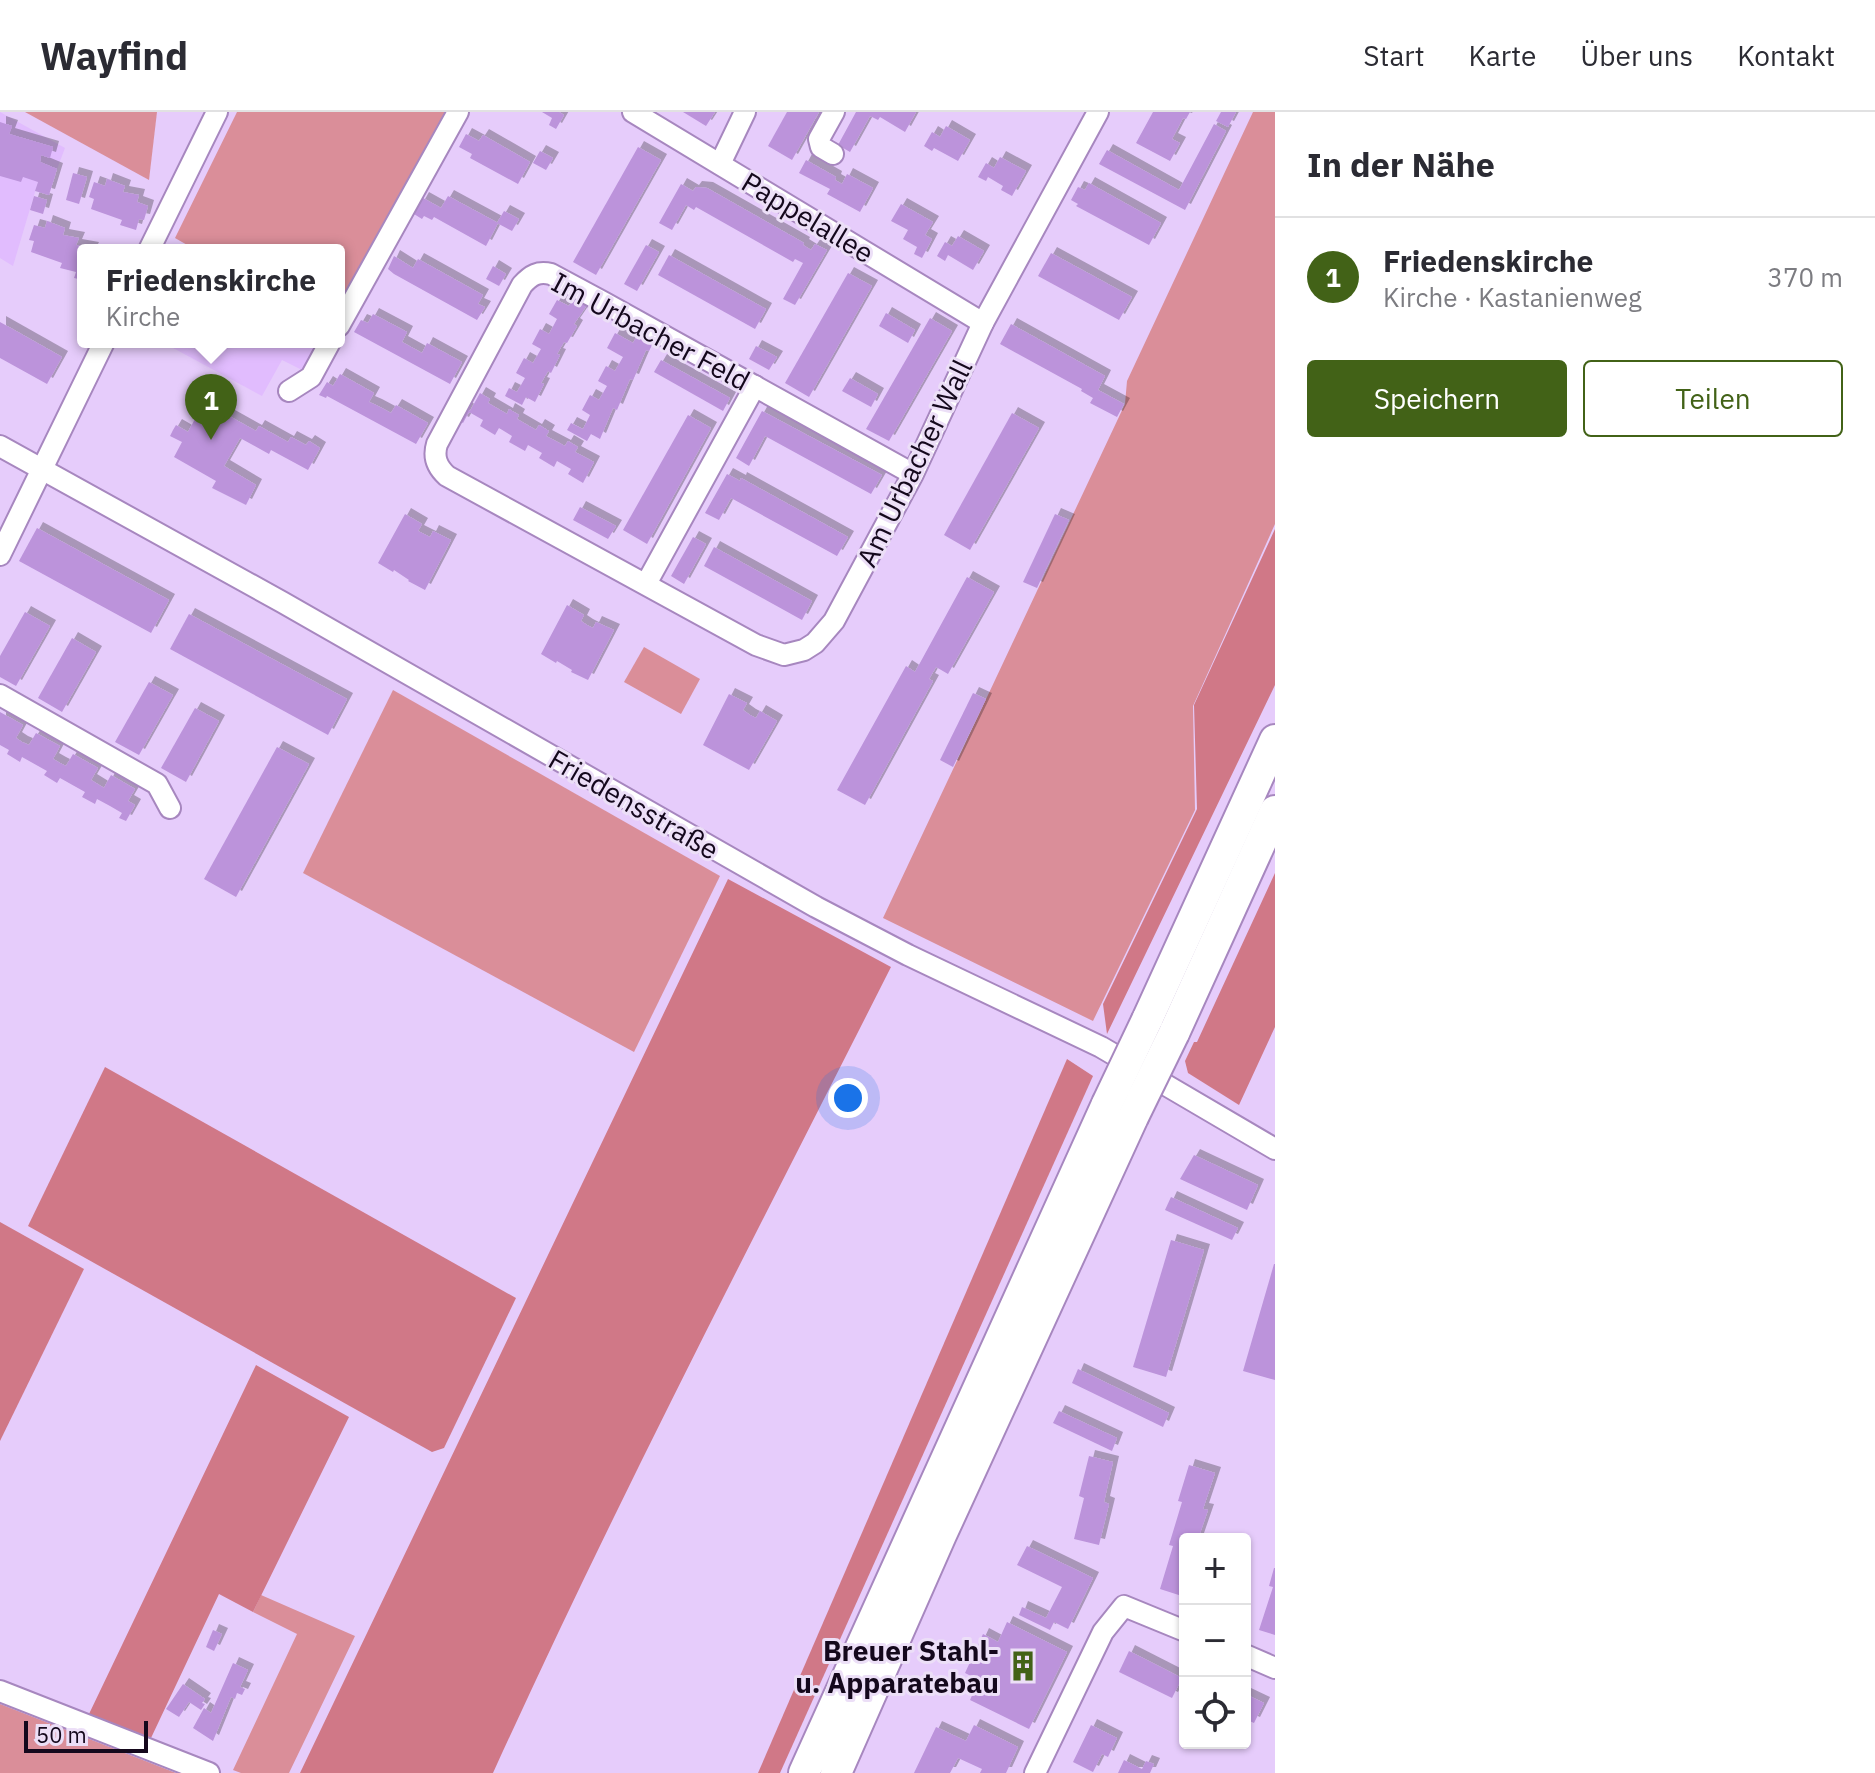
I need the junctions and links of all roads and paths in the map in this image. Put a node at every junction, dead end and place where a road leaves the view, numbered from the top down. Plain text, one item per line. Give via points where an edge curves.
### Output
1 (217, 112) edge
2 (458, 112) edge
3 (633, 112) edge
4 (745, 112) edge
5 (834, 112) edge
6 (1098, 112) edge
7 (833, 154) dead end
8 (720, 164) junction
9 (152, 244) edge
10 (345, 315) edge
11 (983, 323) junction
12 (101, 348) edge
13 (327, 348) edge
14 (755, 386) junction
15 (289, 391) dead end
16 (0, 446) edge
17 (436, 461) joint
18 (42, 470) junction
19 (913, 474) junction
20 (0, 555) edge
21 (646, 584) junction
22 (0, 695) edge
23 (1275, 740) edge
24 (170, 808) dead end
25 (1275, 811) edge
26 (1160, 1027) junction
27 (1120, 1110) junction
28 (1275, 1149) edge
29 (1179, 1629) edge
30 (1251, 1658) edge
31 (1275, 1668) edge
32 (0, 1691) edge
33 (1039, 1772) edge
34 (209, 1773) edge
35 (804, 1773) edge
36 (836, 1773) edge

1 - 9 street
2 - 10 street
3 - 8 street, Pappelallee
4 - 8 street
5 - 7 street via 819,139
6 - 11 street, Am Urbacher Wall
8 - 11 street, Pappelallee
11 - 19 street, Am Urbacher Wall
12 - 18 street
13 - 15 street via 311,377
14 - 17 street, Im Urbacher Feld via 551,274 536,274 511,305 437,444
14 - 19 street, Im Urbacher Feld
14 - 21 street
16 - 18 street, Friedensstraße
17 - 21 street, Am Urbacher Wall via 447,476
18 - 20 street
18 - 28 street, Friedensstraße via 816,907 1101,1047
19 - 21 street, Am Urbacher Wall via 834,621 804,650 784,655 764,650
22 - 24 street via 157,784
23 - 26 highway
25 - 26 highway
26 - 27 highway, bridge
27 - 35 highway
27 - 36 highway
29 - 33 street via 1124,1606 1103,1632
30 - 31 street
32 - 34 street

